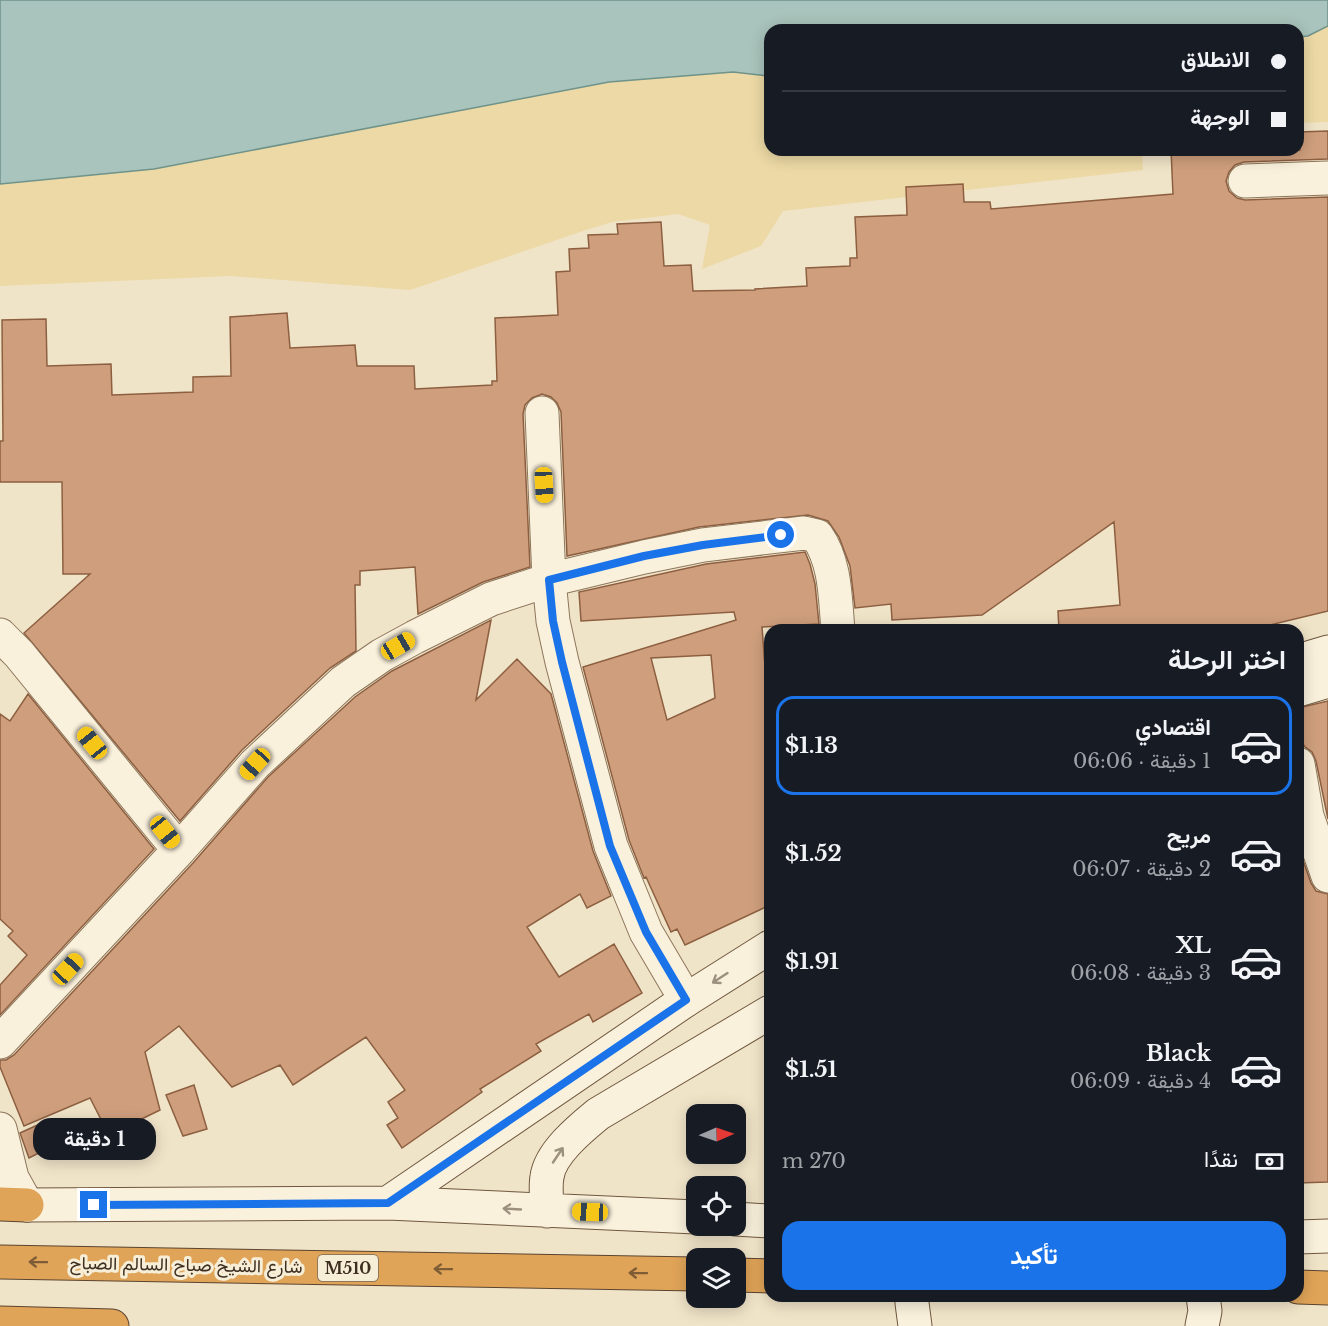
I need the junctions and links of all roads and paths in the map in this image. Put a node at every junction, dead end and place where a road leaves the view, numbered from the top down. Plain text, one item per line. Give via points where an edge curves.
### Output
1 (1328, 178) edge
2 (1245, 181) dead end
3 (542, 413) dead end
4 (549, 580) junction
5 (837, 624) edge
6 (0, 635) edge
7 (1328, 652) edge
8 (1304, 659) edge
9 (1328, 681) edge
10 (1304, 688) edge
11 (1304, 799) edge
12 (179, 850) junction
13 (1328, 876) edge
14 (764, 951) edge
15 (686, 1000) junction
16 (764, 1016) edge
17 (0, 1042) edge
18 (0, 1130) edge
19 (388, 1203) junction
20 (13, 1205) edge
21 (547, 1210) junction
22 (686, 1217) edge
23 (746, 1220) edge
24 (764, 1221) edge
25 (1328, 1236) edge
26 (1304, 1237) edge
27 (0, 1262) edge
28 (686, 1274) edge
29 (746, 1275) edge
30 (764, 1276) edge
31 (1304, 1287) edge
32 (1328, 1288) edge
33 (912, 1302) edge
34 (1204, 1302) edge
35 (0, 1323) edge
36 (112, 1326) edge
37 (915, 1326) edge
38 (1202, 1326) edge

1 - 2 street
3 - 4 street
4 - 5 street via 703,545 804,533 817,536 831,567
4 - 12 street via 491,599 415,636 343,682 255,764
4 - 15 street via 562,662 610,846 646,932
6 - 12 street
7 - 8 street
9 - 10 street
11 - 13 street
12 - 17 street
14 -> 15 street
15 - 19 street
21 -> 16 street via 547,1175 557,1155 577,1131 598,1114
18 - 20 street via 12,1178
19 - 20 street
21 -> 19 street
21 - 22 street
23 - 24 street
25 - 26 street
28 -> 27 highway, شارع الشيخ صباح السالم الصباح / M510
29 - 30 highway
31 - 32 highway
33 - 37 street
34 - 38 street
35 - 36 highway

